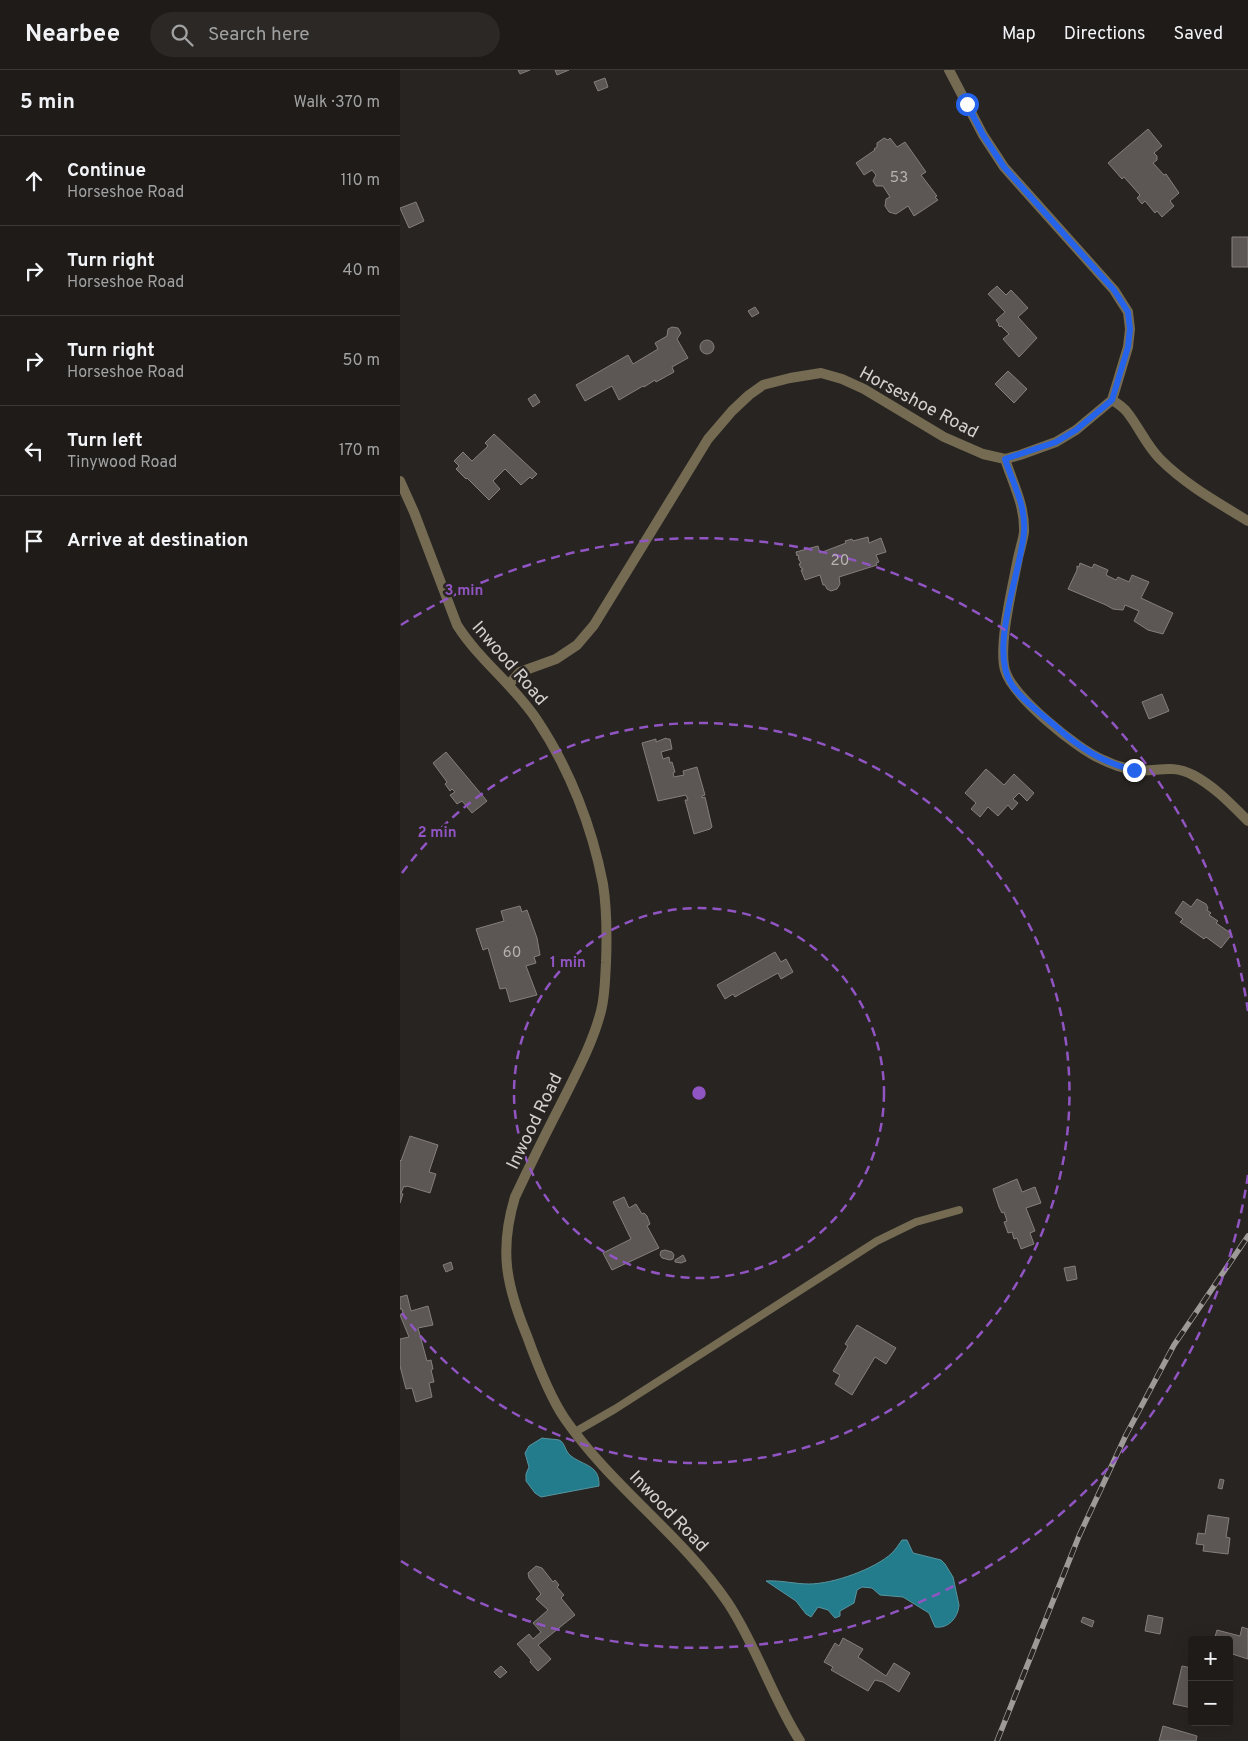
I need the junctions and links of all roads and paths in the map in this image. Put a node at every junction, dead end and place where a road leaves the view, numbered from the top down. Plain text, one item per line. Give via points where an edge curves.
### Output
1 (949, 70) edge
2 (1112, 400) junction
3 (1005, 459) junction
4 (400, 481) edge
5 (1248, 521) edge
6 (510, 684) junction
7 (1248, 821) edge
8 (959, 1210) dead end
9 (575, 1432) junction
10 (800, 1741) edge

1 - 2 street via 1004,167 1114,290 1128,312 1128,347
2 - 3 street via 1056,442
2 - 5 street via 1126,411 1144,441 1159,458 1197,490
3 - 6 street, Horseshoe Road via 983,454 944,437 842,379 821,374 764,386 732,411 708,439 594,625 577,645 556,659 520,672
3 - 7 street via 1023,507 1024,533 1004,636 1005,670 1012,685 1068,737 1101,759 1134,770 1175,768 1192,775 1219,792
4 - 6 street, Inwood Road via 456,625 467,641
6 - 9 street, Inwood Road via 554,746 575,793 593,843 603,885 607,926 604,987 596,1027 584,1058 515,1197 506,1244 507,1272 518,1316 554,1400
8 - 9 lane via 916,1222 877,1241
9 - 10 street, Inwood Road via 701,1568 728,1604

